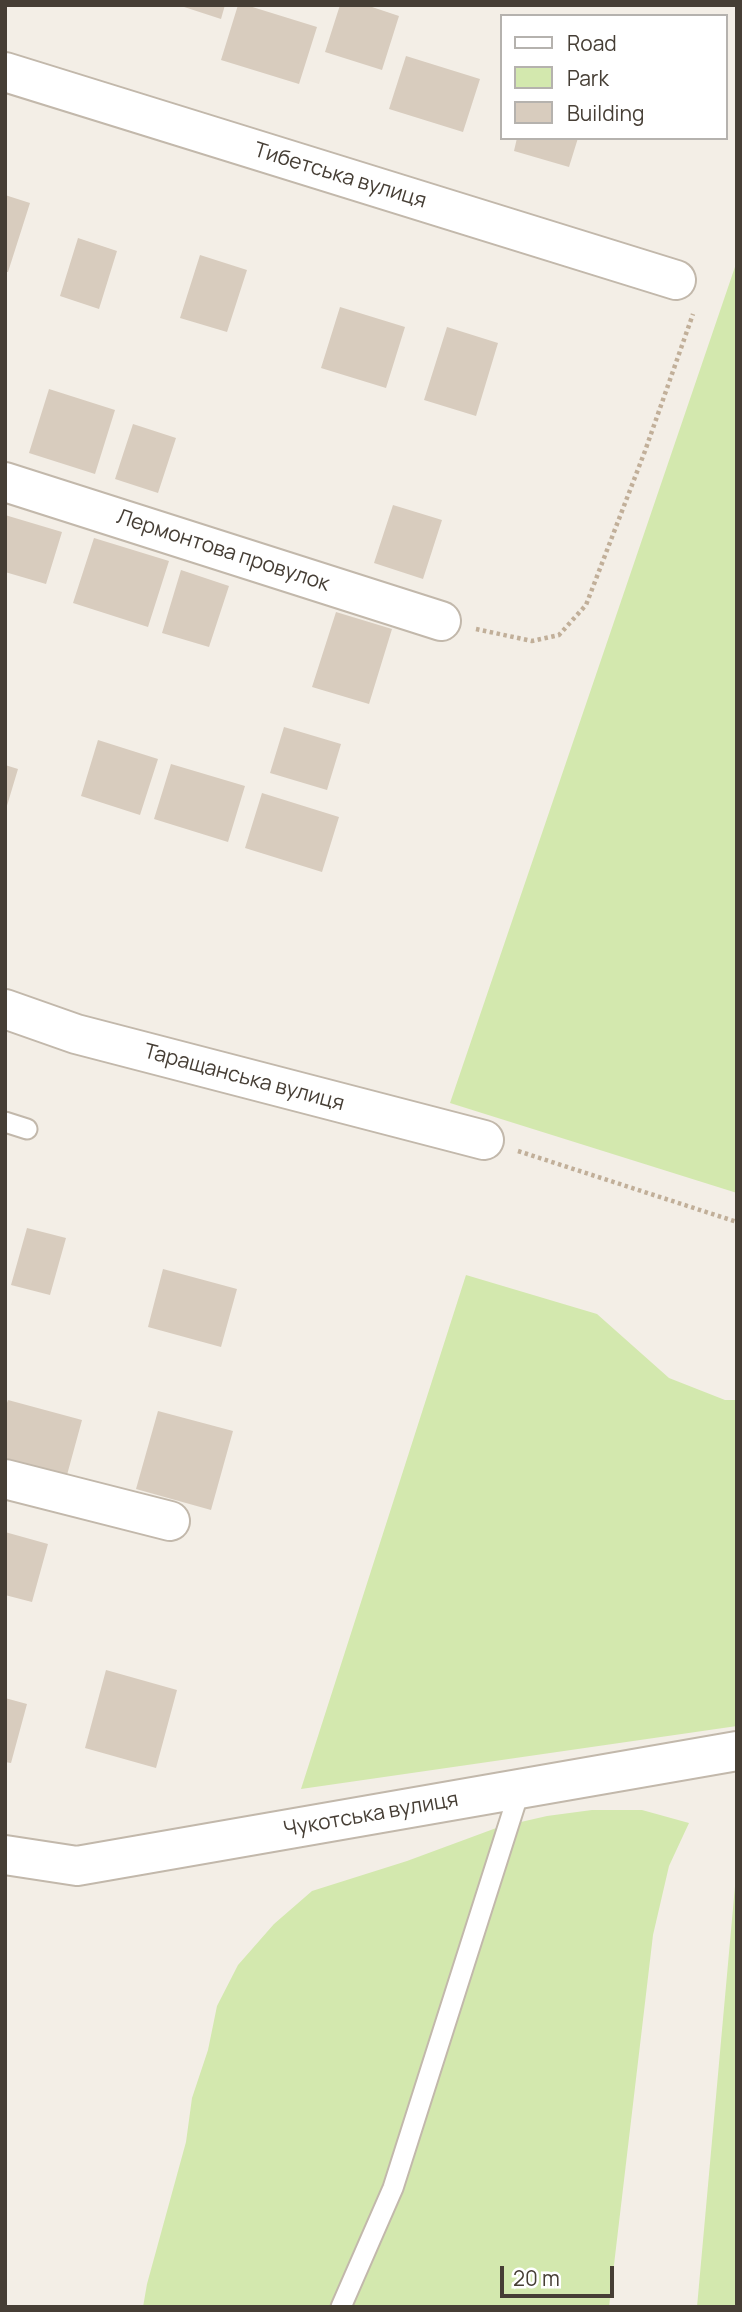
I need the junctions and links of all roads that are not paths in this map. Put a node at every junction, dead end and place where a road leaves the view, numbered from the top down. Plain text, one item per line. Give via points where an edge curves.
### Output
1 (5, 72) edge
2 (676, 281) road end
3 (5, 482) edge
4 (441, 621) road end
5 (5, 1009) edge
6 (5, 1122) edge
7 (27, 1129) dead end
8 (484, 1140) road end
9 (5, 1479) edge
10 (170, 1521) dead end
11 (737, 1751) edge
12 (520, 1789) junction
13 (5, 1856) edge
14 (341, 2307) edge

1 - 2 street, Тибетська вулиця
3 - 4 street, Лермонтова провулок
5 - 8 street, Таращанська вулиця via 76,1034
6 - 7 lane
9 - 10 street
11 - 12 street, Чукотська вулиця
12 - 13 street, Чукотська вулиця via 77,1866
12 - 14 lane via 393,2188

